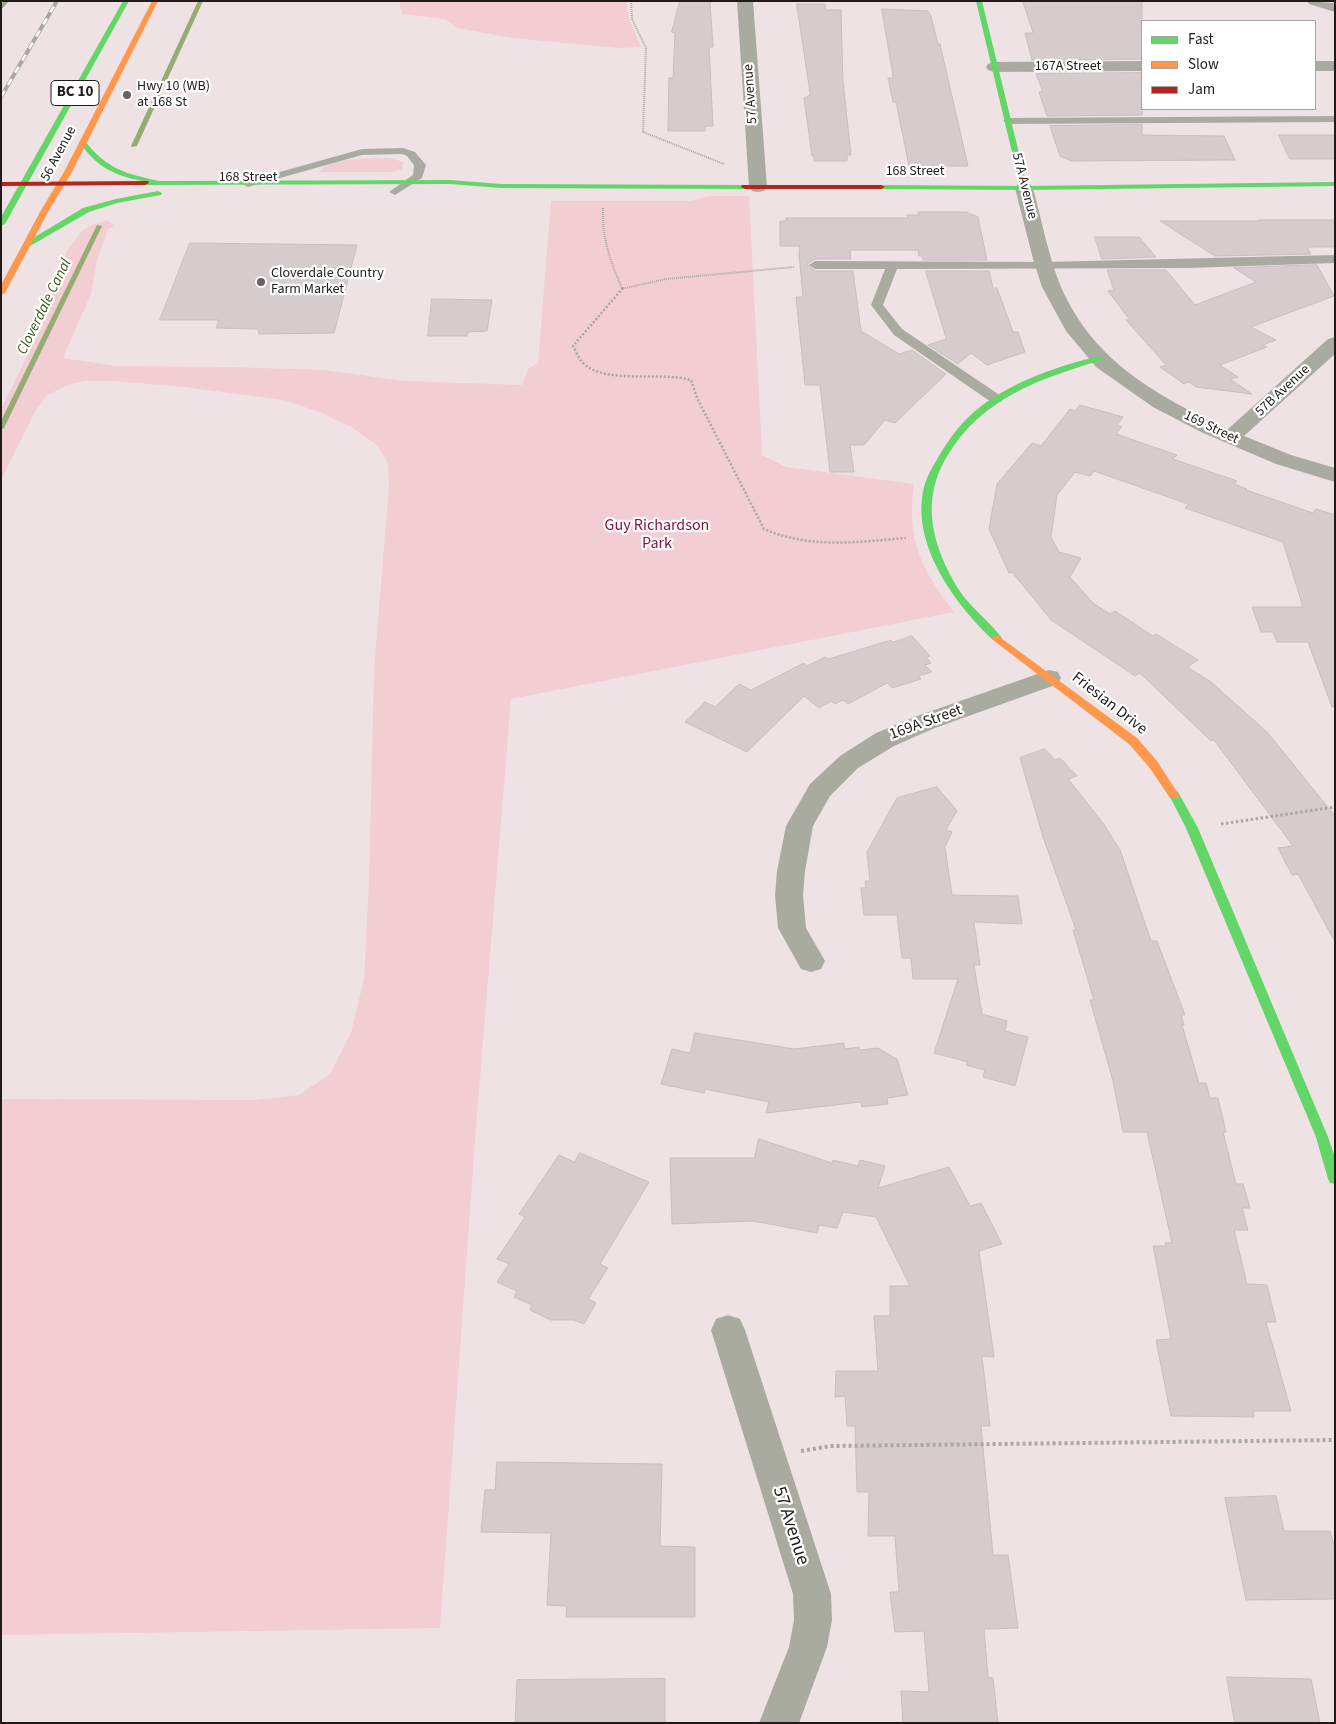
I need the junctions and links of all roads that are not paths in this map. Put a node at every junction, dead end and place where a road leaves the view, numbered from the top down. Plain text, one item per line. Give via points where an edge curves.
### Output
1 (126, 1) edge
2 (155, 1) edge
3 (744, 1) edge
4 (979, 1) edge
5 (1314, 1) edge
6 (1335, 8) edge
7 (1141, 66) edge
8 (1316, 66) edge
9 (1335, 66) edge
10 (994, 67) junction
11 (1335, 119) edge
12 (1008, 121) junction
13 (83, 142) junction
14 (411, 182) junction
15 (1, 184) edge
16 (248, 184) junction
17 (1335, 184) edge
18 (495, 186) junction
19 (758, 187) junction
20 (21, 188) junction
21 (58, 188) junction
22 (161, 188) junction
23 (1024, 188) junction
24 (1, 192) edge
25 (395, 192) junction
26 (1, 224) edge
27 (27, 244) junction
28 (1335, 259) edge
29 (815, 265) road end
30 (893, 265) junction
31 (1044, 266) junction
32 (1, 293) edge
33 (1335, 343) edge
34 (1099, 358) junction
35 (996, 399) junction
36 (1230, 438) junction
37 (1335, 475) edge
38 (1049, 678) junction
39 (811, 960) dead end
40 (1329, 1137) edge
41 (1335, 1179) edge
42 (728, 1330) dead end
43 (778, 1723) edge

1 - 20 main road, 56 Avenue / BC 10
2 - 13 main road, 56 Avenue / BC 10
3 - 19 street, 57 Avenue
4 - 10 main road, 57A Avenue
5 - 6 street
7 - 10 street, 167A Street
8 - 9 street
10 - 12 main road, 57A Avenue
11 - 12 lane
12 - 23 main road, 57A Avenue
13 - 21 main road, 56 Avenue / BC 10
13 - 22 main road via 92,157 109,168
14 - 16 main road, 168 Street
14 - 16 lane via 418,176 420,165 417,160 403,151 384,150 362,152
14 - 18 main road, 168 Street
14 - 25 lane
15 - 20 main road, 168 Street
16 - 22 main road, 168 Street
17 - 23 main road, 168 Street
18 - 19 main road, 168 Street
18 - 25 main road, 168 Street
19 - 23 main road, 168 Street
20 - 21 main road, 168 Street
20 - 24 main road, 168 Street
20 - 26 main road, 56 Avenue / BC 10
21 - 22 main road, 168 Street
21 - 27 main road, 56 Avenue / BC 10
22 - 25 main road, 168 Street
22 - 27 main road via 86,210
23 - 31 street, 57A Avenue
27 - 32 main road, 56 Avenue / BC 10
28 - 31 lane
29 - 30 lane
30 - 31 lane
30 - 35 lane via 877,305 898,332
31 - 34 street, 57A Avenue via 1070,320
33 - 36 street, 57B Avenue
34 - 35 main road, Friesian Drive via 1070,366
34 - 36 street, 169 Street via 1155,399
35 - 38 main road, Friesian Drive via 956,433 942,454 928,488 930,536 945,578 963,603 1016,655
36 - 37 street, 169 Street via 1276,457
38 - 39 street, 169A Street via 890,735 847,761 821,786 804,813 791,852 789,906 794,934
38 - 40 main road, Friesian Drive via 1122,731 1166,780 1192,828
40 - 41 main road, Friesian Drive
42 - 43 street, 57 Avenue via 812,1594 808,1647

